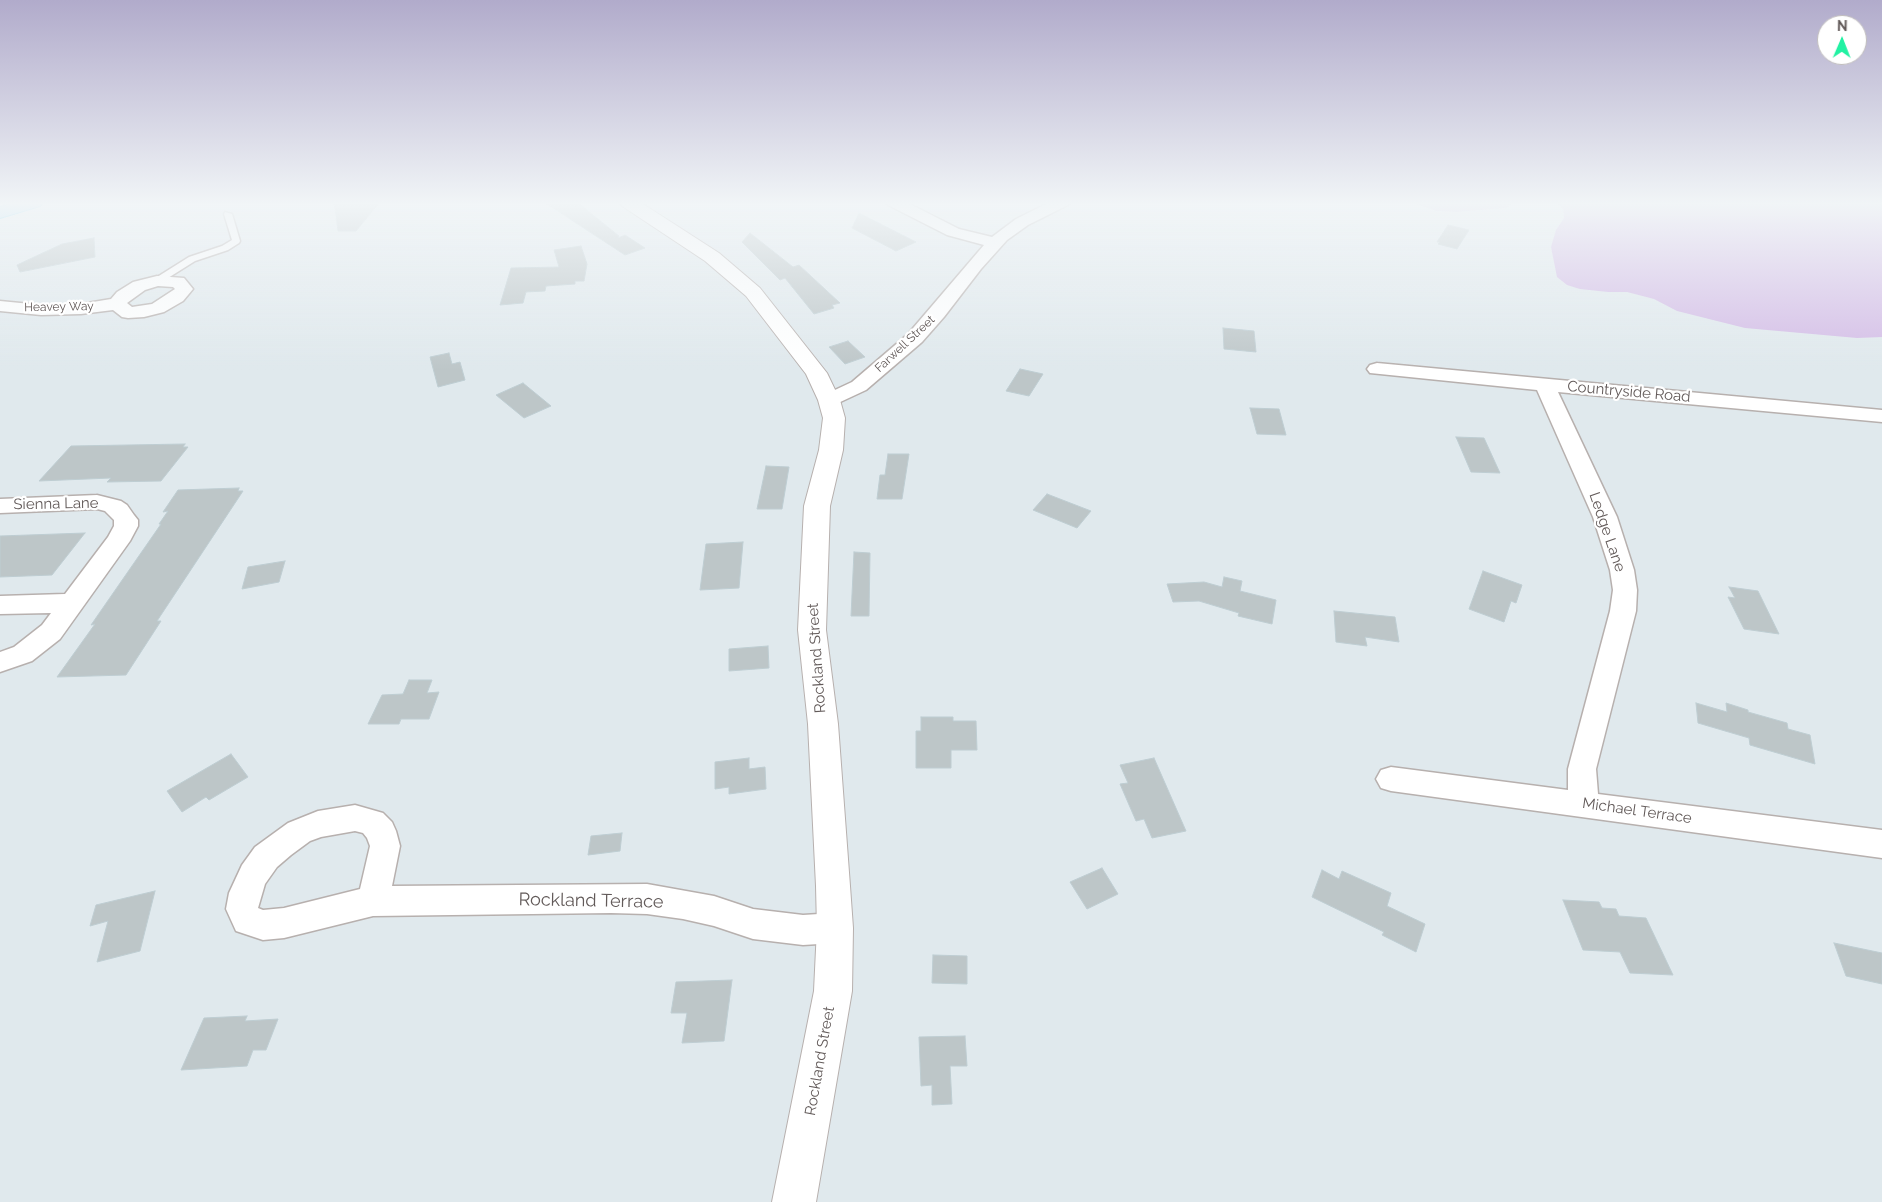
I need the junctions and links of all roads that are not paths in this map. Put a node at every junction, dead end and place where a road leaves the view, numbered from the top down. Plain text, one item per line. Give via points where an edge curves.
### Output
1 (195, 258) edge
2 (712, 258) edge
3 (982, 258) edge
4 (158, 281) junction
5 (117, 304) junction
6 (0, 306) edge
7 (1377, 369) dead end
8 (1545, 385) junction
9 (829, 400) junction
10 (1882, 416) edge
11 (0, 506) edge
12 (72, 603) junction
13 (0, 605) edge
14 (0, 662) edge
15 (1391, 779) dead end
16 (1586, 804) junction
17 (1882, 844) edge
18 (373, 901) junction
19 (835, 928) junction
20 (794, 1202) edge

1 - 4 lane
2 - 9 street, Rockland Street via 753,292 816,373
3 - 9 street, Farwell Street via 915,338 858,386
4 - 5 street via 139,286
4 - 5 street, Heavey Way via 178,282 184,289 158,308 144,312 128,313
5 - 6 street, Heavey Way via 41,310
7 - 8 street, Countryside Road
8 - 10 street, Countryside Road
8 - 16 street, Ledge Lane via 1605,517 1625,590 1623,611 1582,769
9 - 19 street, Rockland Street via 834,433 816,506 812,630 822,724
11 - 12 street, Sienna Lane via 97,502 114,506 123,514 126,526 123,533
12 - 13 street
12 - 14 street, Sienna Lane via 43,640 23,654
15 - 16 street, Michael Terrace
16 - 17 street, Michael Terrace
18 - 18 street, Rockland Terrace via 284,923 263,924 247,920 242,909 254,875 266,857 280,845 318,824 355,818 372,822 381,831 385,846
18 - 19 street, Rockland Terrace via 647,899 714,911 753,924 804,930
19 - 20 street, Rockland Street via 832,999

